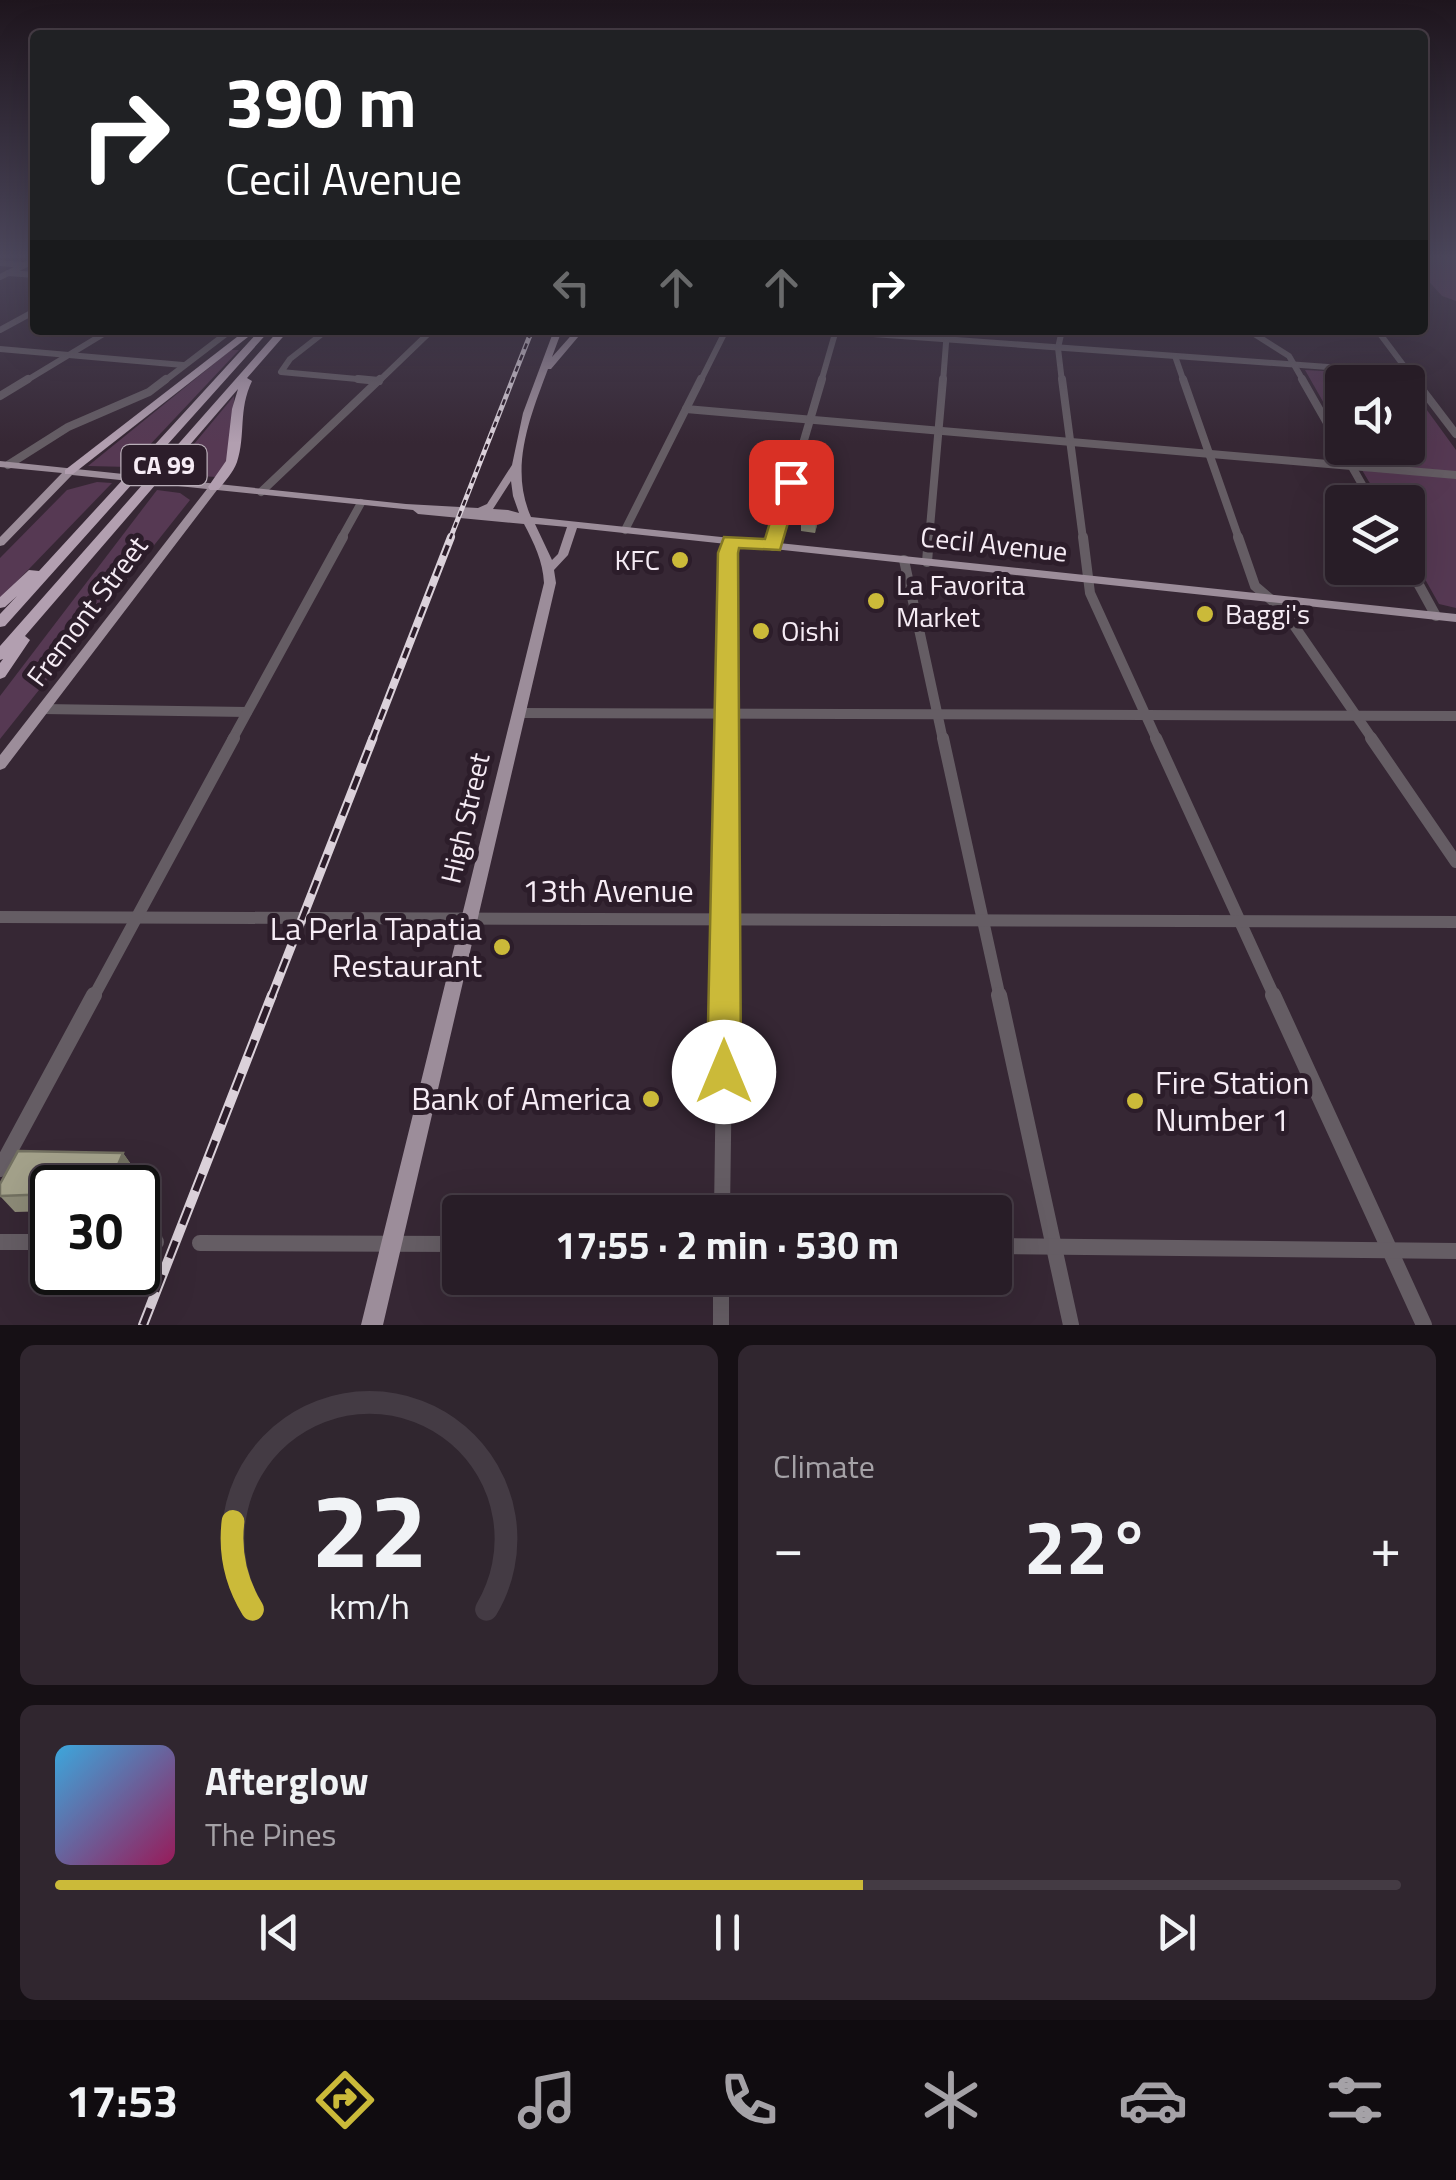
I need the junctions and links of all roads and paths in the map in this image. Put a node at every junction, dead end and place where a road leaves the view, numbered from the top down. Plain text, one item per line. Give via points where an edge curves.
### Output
1 (102, 335) edge
2 (224, 335) edge
3 (246, 335) edge
4 (260, 335) edge
5 (280, 335) edge
6 (320, 335) edge
7 (427, 335) edge
8 (556, 335) edge
9 (576, 335) edge
10 (723, 335) edge
11 (835, 335) edge
12 (946, 335) edge
13 (1061, 335) edge
14 (1257, 335) edge
15 (1380, 335) edge
16 (271, 345) junction
17 (1058, 348) junction
18 (0, 349) edge
19 (68, 355) junction
20 (1175, 356) junction
21 (185, 365) junction
22 (1295, 365) junction
23 (1404, 365) edge
24 (1325, 367) edge
25 (543, 373) junction
26 (379, 381) junction
27 (1425, 393) edge
28 (0, 396) edge
29 (686, 409) junction
30 (812, 420) junction
31 (938, 430) junction
32 (1456, 434) edge
33 (1071, 442) junction
34 (1208, 454) junction
35 (4, 465) edge
36 (516, 466) junction
37 (1352, 466) junction
38 (68, 472) junction
39 (1456, 476) edge
40 (1363, 485) edge
41 (214, 487) junction
42 (261, 492) junction
43 (361, 502) junction
44 (406, 507) junction
45 (481, 510) junction
46 (528, 520) junction
47 (573, 525) junction
48 (86, 528) junction
49 (625, 530) junction
50 (730, 542) junction
51 (0, 543) edge
52 (773, 546) junction
53 (904, 560) junction
54 (927, 562) junction
55 (550, 568) junction
56 (1088, 579) junction
57 (1419, 585) edge
58 (1268, 598) junction
59 (46, 603) junction
60 (0, 604) edge
61 (1436, 616) junction
62 (1456, 618) edge
63 (0, 623) edge
64 (0, 655) edge
65 (0, 674) edge
66 (44, 709) junction
67 (247, 712) junction
68 (518, 712) junction
69 (726, 713) junction
70 (936, 714) junction
71 (1144, 714) junction
72 (1355, 716) junction
73 (1456, 716) edge
74 (0, 765) edge
75 (1456, 862) edge
76 (0, 918) edge
77 (137, 918) junction
78 (470, 918) junction
79 (725, 920) junction
80 (982, 920) junction
81 (1240, 921) junction
82 (1456, 922) edge
83 (0, 1169) edge
84 (722, 1195) edge
85 (0, 1242) edge
86 (30, 1242) edge
87 (200, 1243) dead end
88 (391, 1243) junction
89 (442, 1244) edge
90 (1012, 1246) edge
91 (1053, 1246) junction
92 (1390, 1251) junction
93 (1456, 1252) edge
94 (722, 1295) edge
95 (372, 1325) edge
96 (721, 1325) edge
97 (1071, 1325) edge
98 (1424, 1325) edge

1 - 19 street
2 - 21 street
3 - 38 highway
4 - 48 highway, CA 99
5 - 16 highway, CA 99
6 - 26 street via 282,372
7 - 26 street
8 - 25 main road
9 - 25 main road
10 - 29 street
11 - 30 street
12 - 17 street
12 - 31 street
13 - 17 street
14 - 22 street
15 - 23 street
16 - 41 highway via 239,394 237,451
16 - 59 highway, CA 99
17 - 20 street
17 - 33 street
18 - 19 street
19 - 21 street
19 - 28 street
20 - 22 street
20 - 34 street
21 - 35 street via 148,392
22 - 24 street
22 - 37 street
25 - 36 main road
26 - 42 street
27 - 32 street
29 - 30 street
29 - 49 street
30 - 31 street
30 - 52 street
31 - 33 street
31 - 54 street
33 - 34 street
33 - 56 street
34 - 37 street
34 - 58 street via 1254,586
35 - 38 main road, Cecil Avenue
36 - 45 main road
36 - 46 main road
37 - 39 street
37 - 40 street
38 - 41 main road, Cecil Avenue
38 - 51 main road
41 - 42 main road, Cecil Avenue
41 - 66 main road, Fremont Street
42 - 43 main road, Cecil Avenue
43 - 44 main road, Cecil Avenue
43 - 67 street
44 - 45 main road, Cecil Avenue
44 - 46 main road, Cecil Avenue
45 - 46 main road, Cecil Avenue
46 - 47 main road, Cecil Avenue
46 - 55 main road
47 - 49 main road, Cecil Avenue
47 - 55 main road, High Street
48 - 60 highway
48 - 63 highway, CA 99
49 - 50 main road, Cecil Avenue
50 - 52 main road, Cecil Avenue
50 - 69 street
52 - 53 main road, Cecil Avenue
53 - 54 main road, Cecil Avenue
53 - 70 street
54 - 56 main road, Cecil Avenue
55 - 68 main road, High Street
56 - 58 main road, Cecil Avenue
56 - 71 street
57 - 61 street
58 - 61 main road, Cecil Avenue
58 - 72 street via 1284,611
59 - 64 highway, CA 99
59 - 65 highway
61 - 62 main road, Cecil Avenue
66 - 67 street
66 - 74 main road, Fremont Street
67 - 77 street
68 - 69 street
68 - 78 main road, High Street
69 - 70 street
69 - 79 street
70 - 71 street
70 - 80 street
71 - 72 street
71 - 81 street
72 - 73 street
72 - 75 street
76 - 77 street, 13th Avenue
77 - 78 street, 13th Avenue
77 - 83 street
78 - 79 street, 13th Avenue
78 - 88 main road, High Street
79 - 80 street, 13th Avenue
79 - 84 street
80 - 81 street, 13th Avenue
80 - 91 street
81 - 82 street, 13th Avenue
81 - 92 street
85 - 86 street
87 - 88 street
88 - 89 street
88 - 95 main road, High Street
90 - 91 street
91 - 92 street
91 - 97 street
92 - 93 street
92 - 98 street
94 - 96 street

